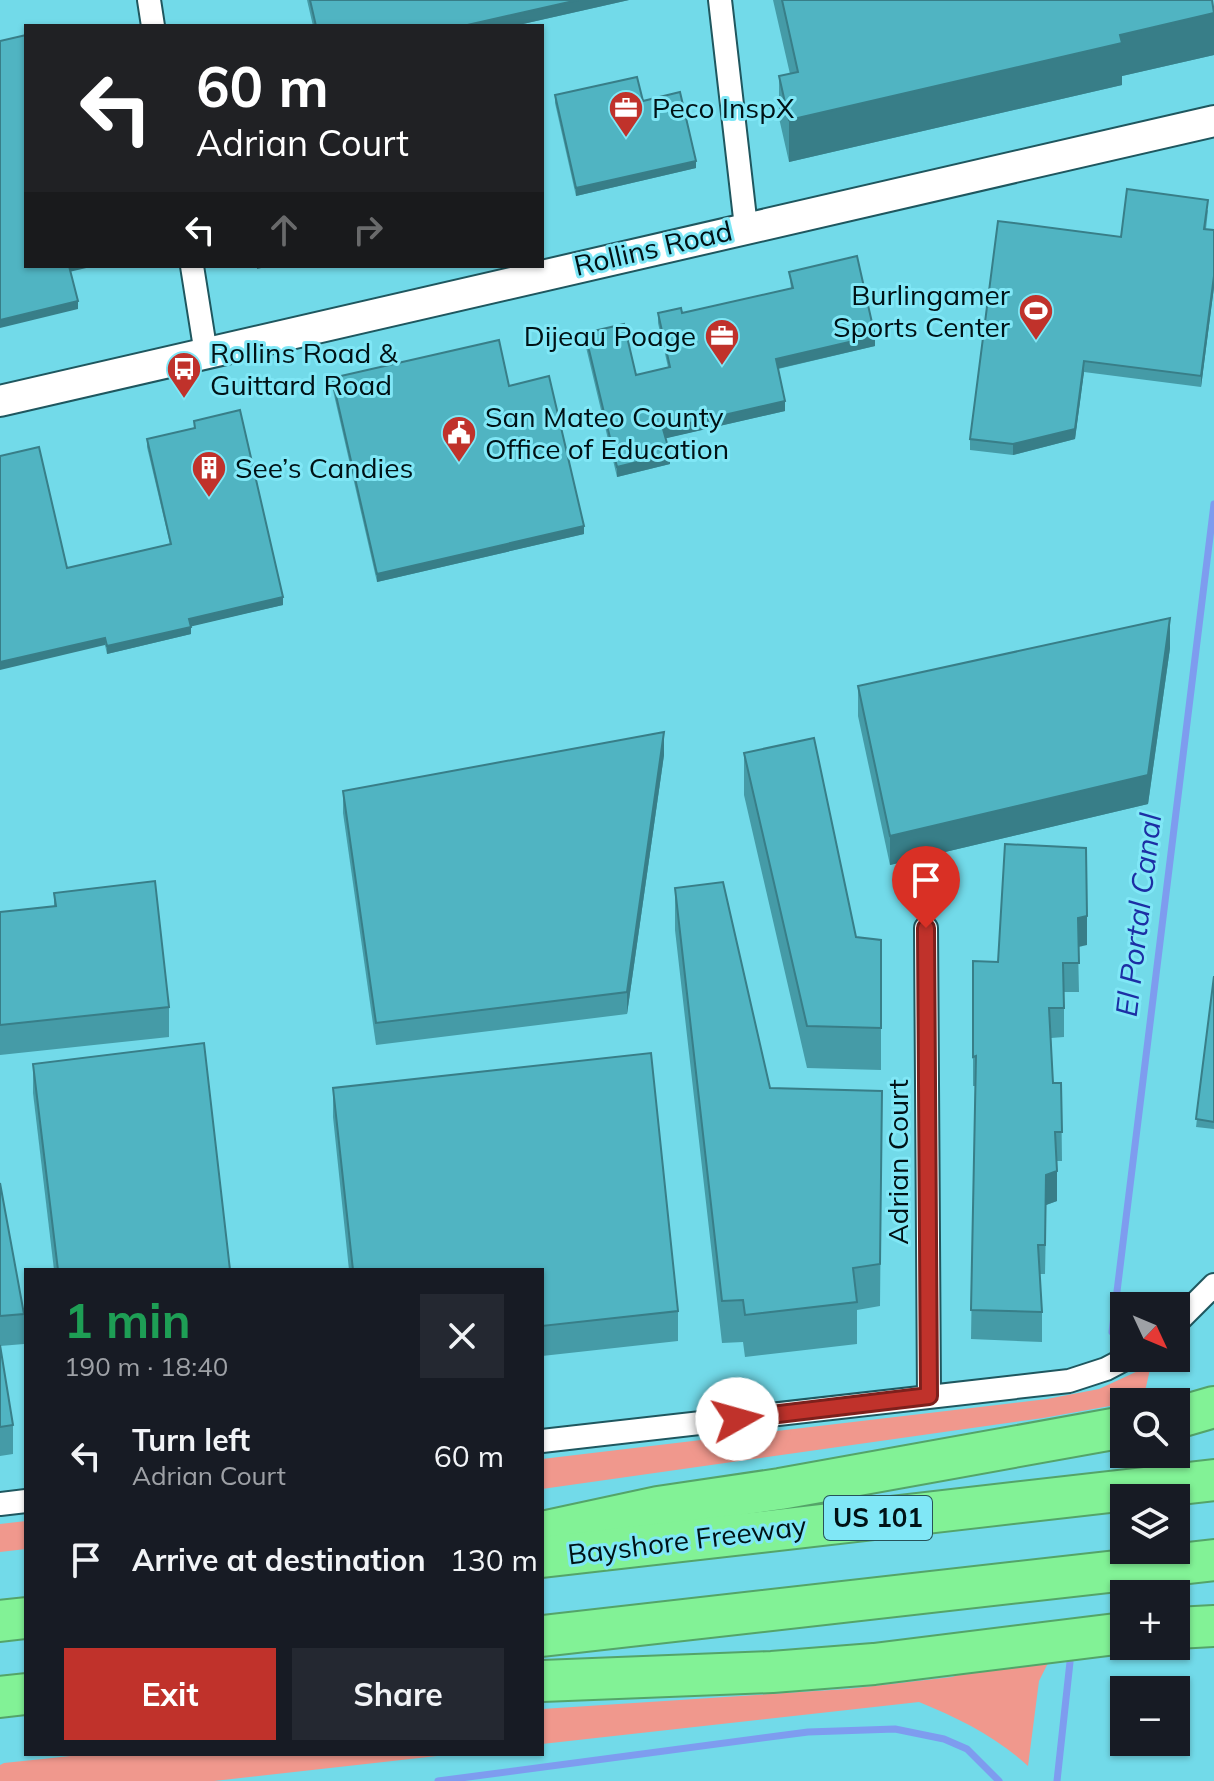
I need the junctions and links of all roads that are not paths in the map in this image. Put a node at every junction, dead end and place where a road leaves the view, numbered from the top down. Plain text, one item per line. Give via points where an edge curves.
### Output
1 (149, 0) edge
2 (720, 0) edge
3 (153, 24) edge
4 (1214, 121) edge
5 (746, 227) junction
6 (192, 268) edge
7 (206, 354) junction
8 (0, 401) edge
9 (926, 928) dead end
10 (1214, 1285) edge
11 (1190, 1309) edge
12 (1110, 1367) edge
13 (929, 1396) junction
14 (1214, 1407) edge
15 (1190, 1414) edge
16 (1110, 1430) edge
17 (544, 1441) edge
18 (1214, 1470) edge
19 (1214, 1480) edge
20 (1103, 1493) junction
21 (24, 1501) edge
22 (0, 1504) edge
23 (544, 1532) edge
24 (544, 1557) edge
25 (1214, 1560) edge
26 (24, 1618) edge
27 (0, 1621) edge
28 (1214, 1626) edge
29 (1190, 1627) edge
30 (1110, 1635) edge
31 (544, 1636) edge
32 (544, 1681) edge
33 (24, 1694) edge
34 (0, 1697) edge
35 (24, 1703) edge
36 (0, 1704) edge

1 - 3 street
2 - 5 street
4 - 5 main road, Rollins Road
5 - 7 main road, Rollins Road
6 - 7 street
7 - 8 main road, Rollins Road
9 - 13 street, Adrian Court
10 - 11 street
12 - 13 street via 1069,1381
13 - 17 street
14 - 15 highway
16 - 23 highway
18 - 20 highway
19 - 20 highway, Bayshore Freeway / US 101
20 - 24 highway, Bayshore Freeway / US 101
21 - 22 street
25 - 31 highway
26 - 27 highway
28 - 29 highway
30 - 32 highway via 874,1664
33 - 34 highway
35 - 36 highway

